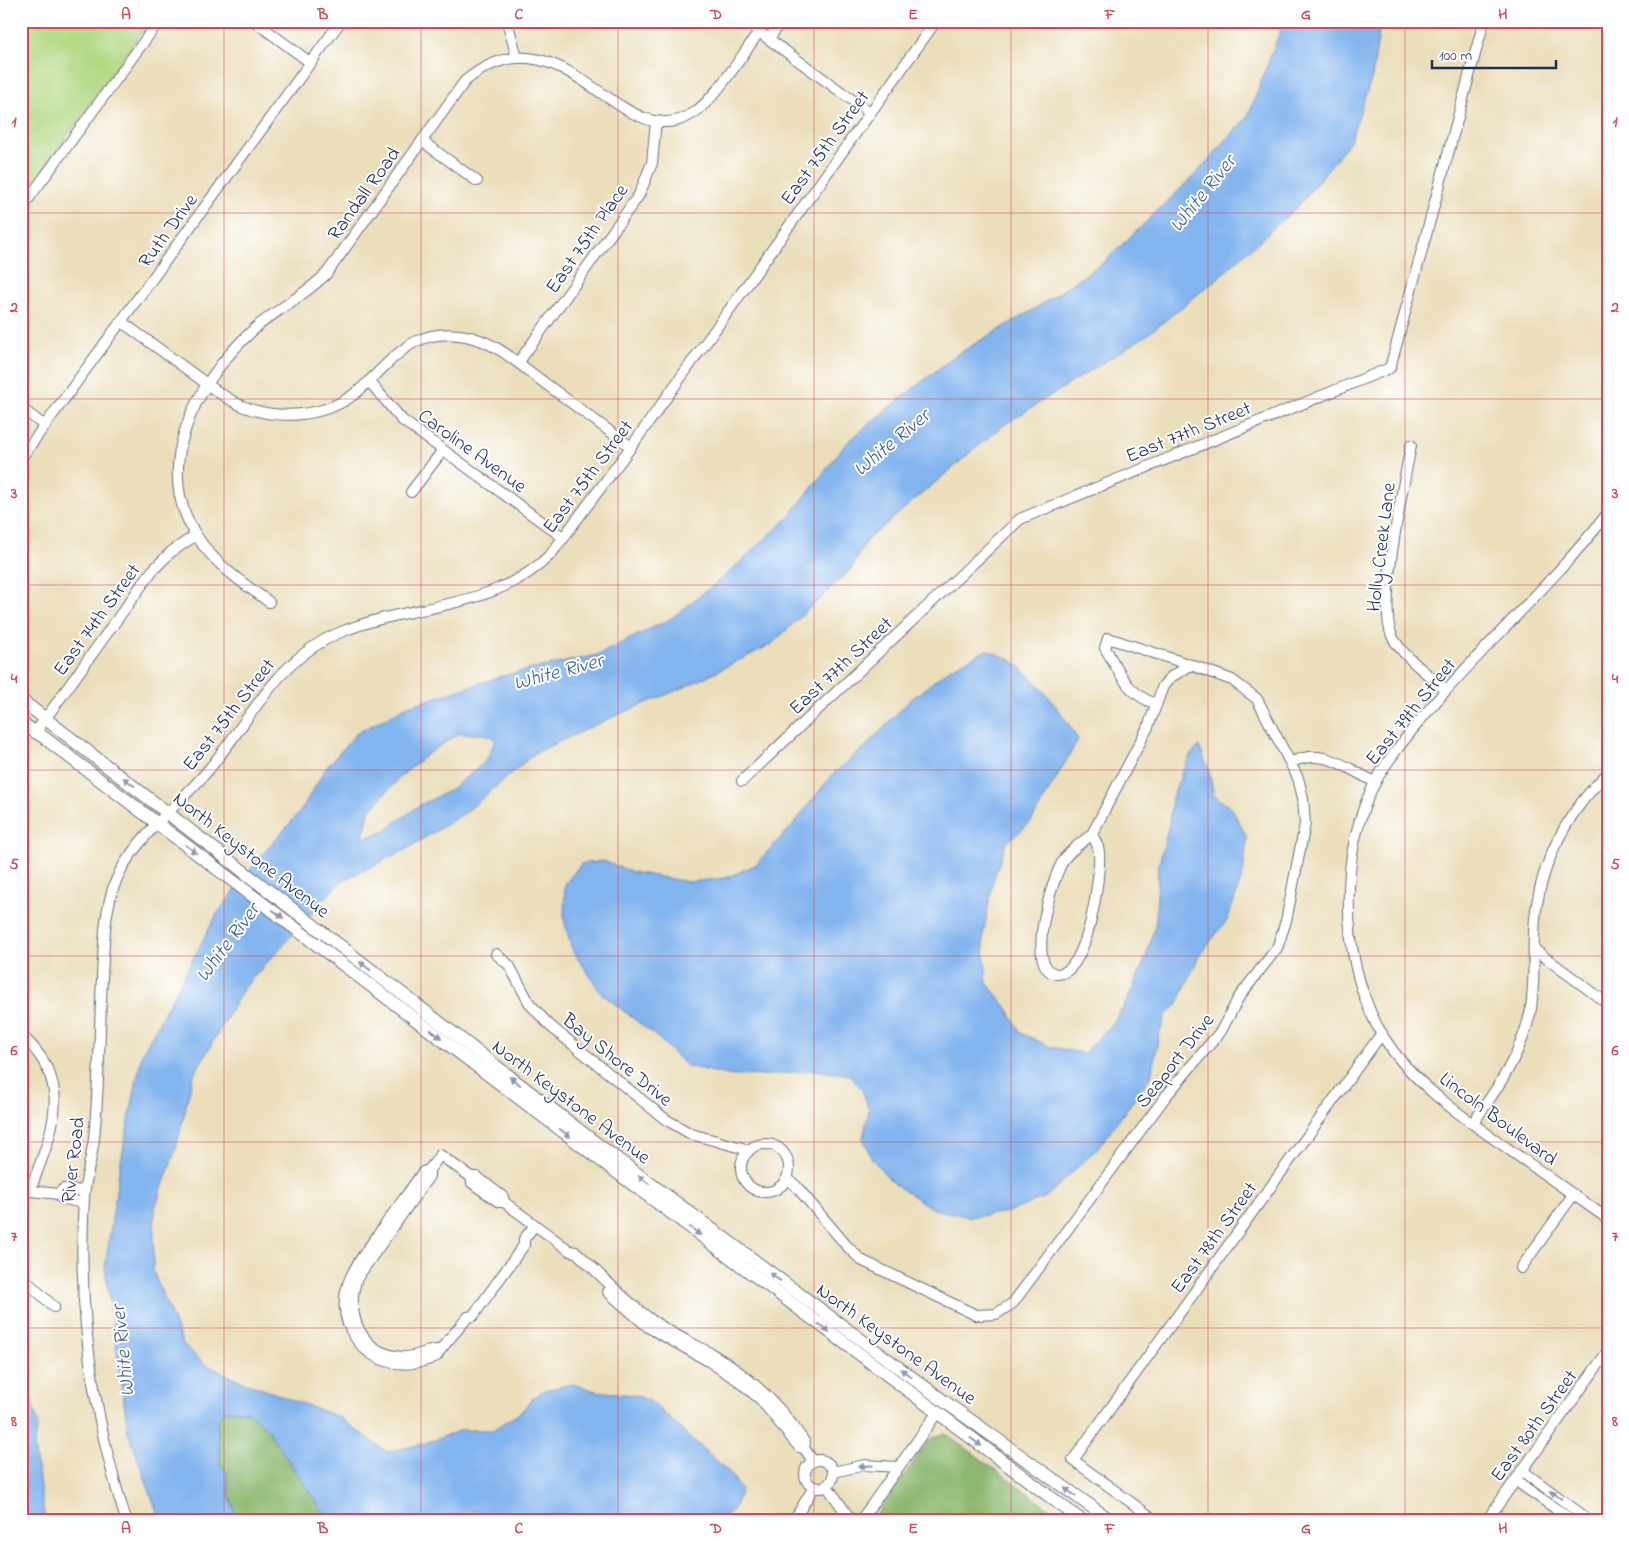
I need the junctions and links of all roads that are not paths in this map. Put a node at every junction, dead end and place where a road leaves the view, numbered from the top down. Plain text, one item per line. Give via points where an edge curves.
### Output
1 (160, 21) edge
2 (254, 21) edge
3 (341, 21) edge
4 (507, 21) edge
5 (744, 21) edge
6 (781, 21) edge
7 (936, 21) edge
8 (1484, 21) edge
9 (759, 32) junction
10 (769, 39) junction
11 (516, 54) junction
12 (311, 63) junction
13 (870, 112) junction
14 (656, 121) junction
15 (422, 141) junction
16 (476, 181) dead end
17 (21, 210) edge
18 (122, 322) junction
19 (518, 363) junction
20 (369, 381) junction
21 (208, 385) junction
22 (21, 408) edge
23 (45, 426) junction
24 (1411, 445) dead end
25 (631, 447) junction
26 (442, 450) junction
27 (21, 458) edge
28 (412, 492) dead end
29 (1608, 513) edge
30 (196, 535) junction
31 (564, 538) junction
32 (270, 602) dead end
33 (1191, 665) junction
34 (1446, 690) junction
35 (21, 700) edge
36 (1156, 704) junction
37 (46, 718) junction
38 (21, 723) edge
39 (35, 733) junction
40 (1292, 762) junction
41 (1608, 773) edge
42 (742, 781) dead end
43 (1375, 782) junction
44 (162, 818) junction
45 (1092, 834) junction
46 (1534, 950) junction
47 (496, 954) dead end
48 (400, 1000) junction
49 (1608, 1004) edge
50 (1382, 1034) junction
51 (21, 1035) edge
52 (1472, 1124) junction
53 (748, 1152) junction
54 (787, 1178) junction
55 (25, 1190) edge
56 (84, 1191) junction
57 (59, 1194) junction
58 (1573, 1195) junction
59 (83, 1203) junction
60 (1608, 1219) edge
61 (535, 1225) junction
62 (1521, 1268) dead end
63 (21, 1276) edge
64 (54, 1307) dead end
65 (1608, 1351) edge
66 (937, 1413) junction
67 (813, 1461) junction
68 (898, 1467) junction
69 (1523, 1471) junction
70 (833, 1472) junction
71 (1516, 1481) junction
72 (827, 1486) junction
73 (814, 1487) junction
74 (126, 1520) edge
75 (794, 1520) edge
76 (851, 1520) edge
77 (861, 1520) edge
78 (1080, 1520) edge
79 (1110, 1520) edge
80 (1155, 1520) edge
81 (1487, 1520) edge
82 (1572, 1520) edge
83 (1589, 1520) edge

1 - 17 street
2 - 12 street
3 - 12 street, Ruth Drive
4 - 11 street
5 - 9 street
6 - 10 street
7 - 13 street, East 75th Street
8 - 42 street, East 77th Street via 1390,368 1020,519
9 - 10 street
9 - 14 street via 700,108 679,119
10 - 13 street
11 - 14 street, Randall Road via 534,53 557,60 638,114
11 - 15 street, Randall Road via 500,57 476,70
12 - 18 street, Ruth Drive
13 - 25 street, East 75th Street
14 - 19 street, East 75th Place via 652,163 639,196
15 - 16 street
15 - 21 street, Randall Road via 327,273 310,290 254,329 222,363
18 - 21 street
18 - 23 street, Ruth Drive
19 - 20 street via 478,339 440,336 408,346 392,356
19 - 25 street
20 - 21 street via 351,396 330,406 289,415 244,406
20 - 26 street, Caroline Avenue via 402,420
21 - 30 street, Randall Road via 188,417 178,457 184,510
22 - 23 street
23 - 27 street, Ruth Drive
24 - 34 street, Holly Creek Lane via 1391,562 1388,624 1400,647
25 - 31 street, East 75th Street
26 - 28 street
26 - 31 street, Caroline Avenue
29 - 34 street, East 79th Street via 1546,585
30 - 32 street, Randall Road via 224,567
30 - 37 street, East 74th Street via 171,552 152,571
31 - 44 street, East 75th Street via 536,568 502,588 363,624 313,646 271,685 204,776
33 - 36 street via 1167,681
33 - 36 street, Seaport Drive via 1108,638 1105,648 1128,685 1138,697
33 - 40 street, Seaport Drive via 1232,680 1257,699
34 - 43 street, East 79th Street via 1394,753
35 - 37 main road, North Keystone Avenue
36 - 45 street via 1148,727
37 - 39 street, East 74th Street
44 -> 37 main road, North Keystone Avenue
38 - 39 main road, North Keystone Avenue
39 - 44 main road, North Keystone Avenue
40 - 43 street via 1309,756 1322,756
40 - 54 street, Seaport Drive via 1303,798 1305,824 1286,921 1277,948 1238,997 1226,1024 1212,1043 1166,1096 1007,1309 992,1315 973,1314 861,1260
41 - 46 street via 1572,814 1554,847 1538,899
43 - 50 street, East 79th Street via 1356,837 1348,904 1352,948 1360,981
44 -> 48 main road, North Keystone Avenue via 225,874
48 -> 44 main road, North Keystone Avenue via 234,864
44 - 56 street, River Road via 122,868 108,905 94,1140
45 - 45 street via 1098,846 1099,866 1088,932 1071,969 1053,973 1045,967 1041,956 1045,914 1064,860
46 - 49 street
46 - 52 street via 1532,1000 1522,1042 1504,1079
47 - 53 street, Bay Shore Drive via 509,965 530,1004 548,1025 665,1119 686,1132
48 -> 66 main road, North Keystone Avenue
79 -> 48 main road, North Keystone Avenue
50 - 52 street, Lincoln Boulevard via 1395,1054
50 - 80 street, East 78th Street via 1073,1460
51 - 55 street via 47,1066 56,1101 48,1141
52 - 58 street, Lincoln Boulevard
53 - 54 street via 761,1145 779,1149 788,1164
53 - 54 street via 742,1173 753,1189 772,1191
55 - 57 street
56 - 57 street via 64,1189
56 - 59 street, River Road
57 - 59 street via 61,1198
58 - 60 street, Lincoln Boulevard
58 - 62 street
59 - 74 street, River Road via 82,1272 88,1344 104,1440
61 - 61 street via 524,1239 518,1241 467,1312 468,1317 437,1356 410,1364 385,1361 356,1337 347,1321 344,1305 350,1276 365,1251 440,1155 471,1177 477,1177
61 - 67 street via 570,1251 571,1257 638,1318 739,1381 761,1400
63 - 64 street
65 - 69 street, East 80th Street
66 - 68 street
66 -> 78 main road, North Keystone Avenue
67 - 70 street via 827,1462
67 - 73 street via 805,1474 806,1480
68 -> 70 street via 865,1466
68 - 77 street
69 - 71 street, East 80th Street
83 -> 69 street
70 - 72 street via 832,1481
71 - 81 street, East 80th Street
71 - 82 street
72 - 73 street
72 - 76 street
73 - 75 street

